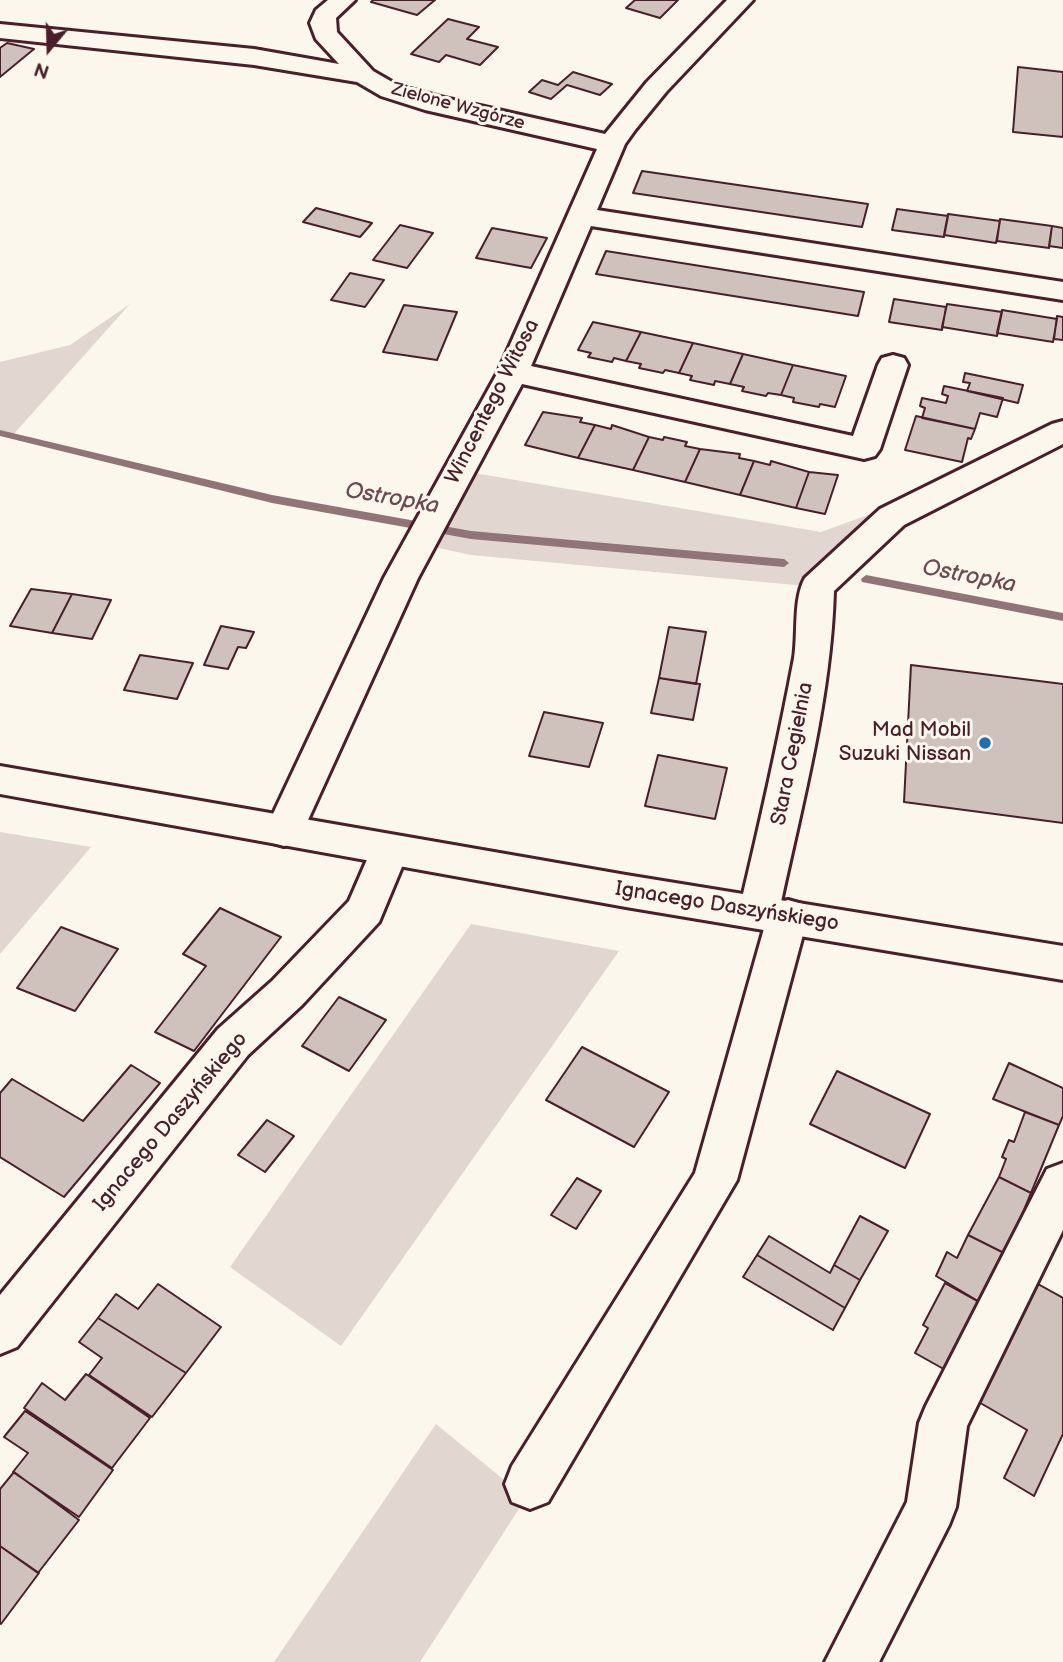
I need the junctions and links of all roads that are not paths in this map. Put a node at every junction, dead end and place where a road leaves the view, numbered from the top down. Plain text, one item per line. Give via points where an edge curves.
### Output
1 (343, 0) edge
2 (741, 0) edge
3 (0, 31) edge
4 (364, 76) junction
5 (612, 144) junction
6 (581, 216) junction
7 (1063, 291) edge
8 (893, 365) dead end
9 (513, 372) junction
10 (1063, 431) edge
11 (0, 780) edge
12 (284, 831) junction
13 (390, 849) junction
14 (773, 913) junction
15 (1063, 963) edge
16 (1063, 1183) edge
17 (0, 1331) edge
18 (530, 1484) dead end
19 (851, 1662) edge

1 - 4 street, Zielone Wzgórze via 324,15 325,34
2 - 5 street, Wincentego Witosa
3 - 4 street via 254,57
4 - 5 street, Zielone Wzgórze via 390,91 434,104
5 - 6 street, Wincentego Witosa
6 - 7 street
6 - 9 street, Wincentego Witosa
8 - 9 street via 864,449
9 - 12 street, Wincentego Witosa via 424,534
10 - 14 street, Stara Cegielnia via 892,517 828,582 796,748
11 - 12 street, Ignacego Daszyńskiego
12 - 13 street, Ignacego Daszyńskiego
13 - 14 street, Ignacego Daszyńskiego
13 - 17 street, Ignacego Daszyńskiego via 365,911 233,1042
14 - 15 street, Ignacego Daszyńskiego
14 - 18 street, Stara Cegielnia via 715,1180
16 - 19 street via 943,1423 931,1507

